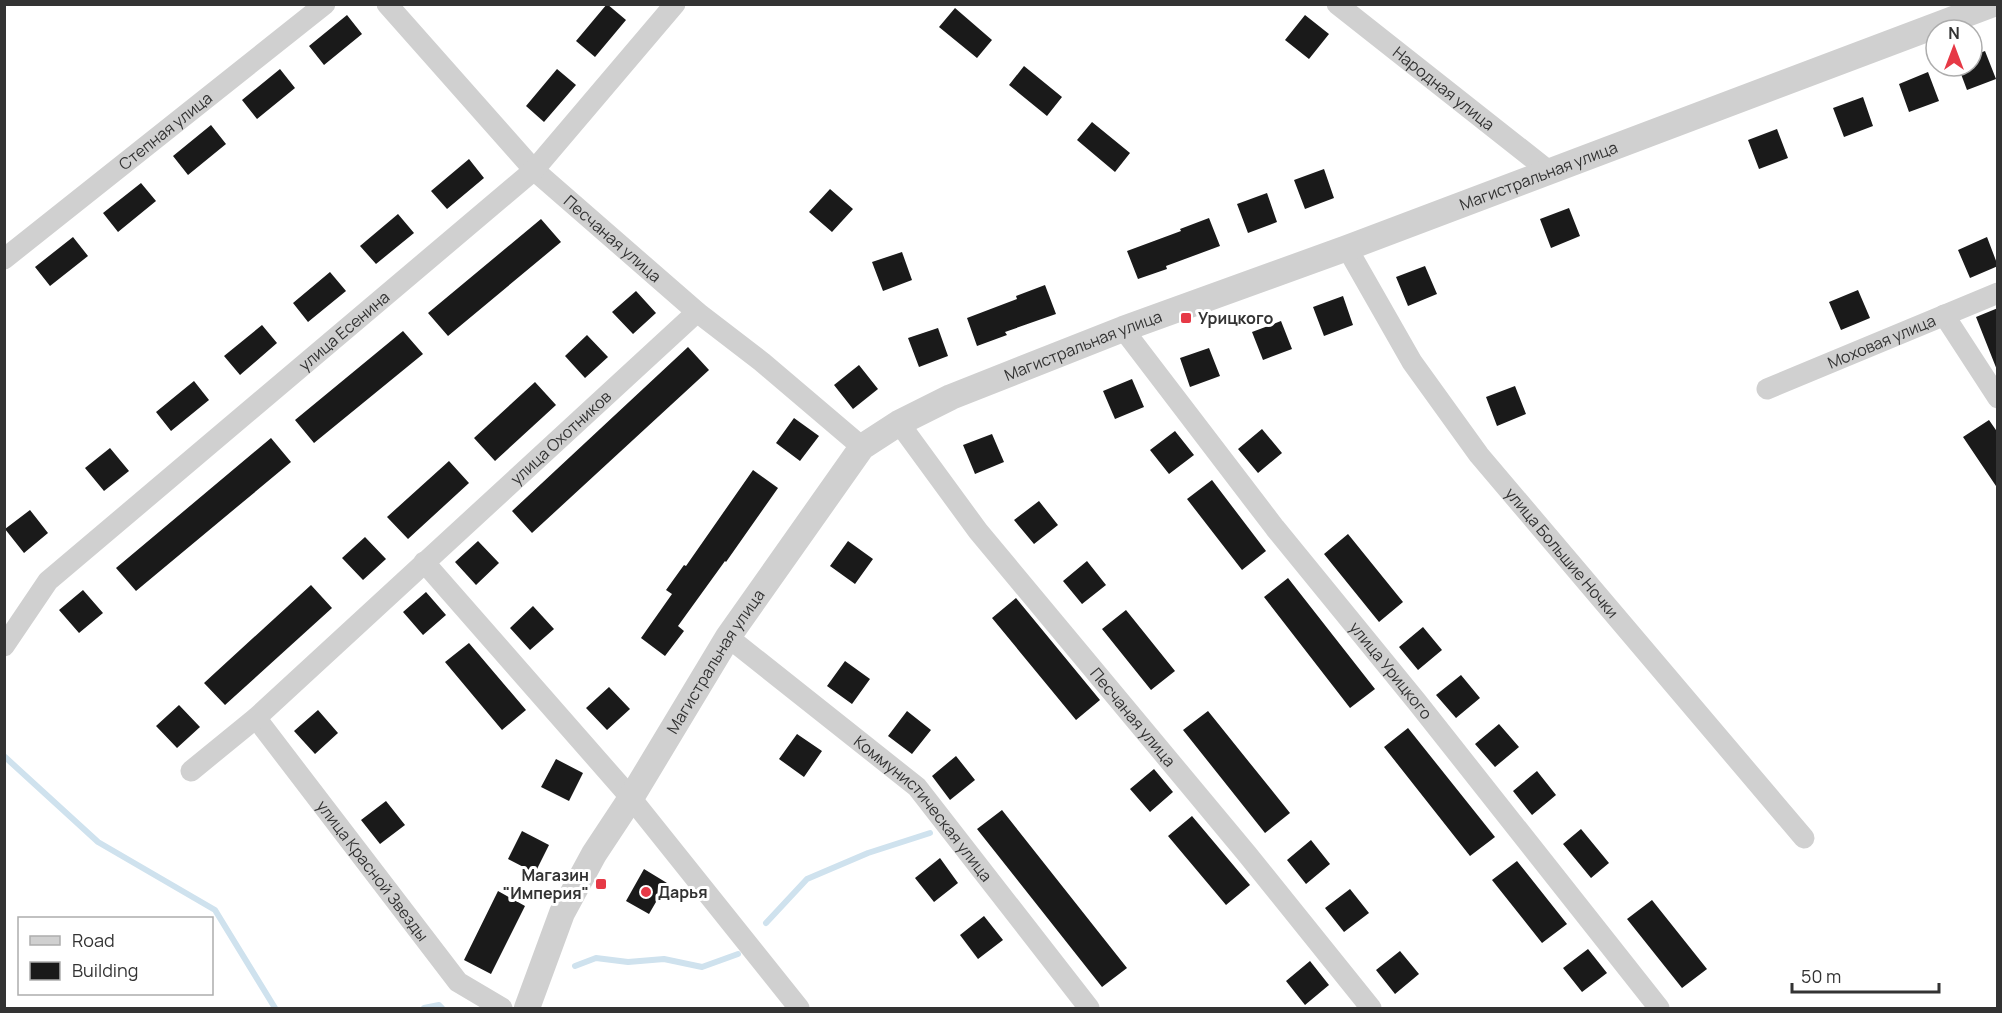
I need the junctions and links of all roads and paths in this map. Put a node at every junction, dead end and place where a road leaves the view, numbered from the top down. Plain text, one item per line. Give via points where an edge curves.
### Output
1 (325, 4) edge
2 (387, 4) edge
3 (675, 4) edge
4 (1337, 4) edge
5 (1993, 4) edge
6 (534, 170) junction
7 (1550, 172) junction
8 (1347, 248) junction
9 (4, 259) edge
10 (1998, 293) edge
11 (697, 312) junction
12 (1944, 315) junction
13 (1123, 329) junction
14 (1767, 389) dead end
15 (1998, 398) edge
16 (899, 423) junction
17 (862, 447) junction
18 (424, 562) junction
19 (728, 637) junction
20 (4, 646) edge
21 (256, 718) junction
22 (191, 771) dead end
23 (631, 798) junction
24 (1804, 838) dead end
25 (502, 1008) edge
26 (527, 1008) edge
27 (799, 1008) edge
28 (1089, 1008) edge
29 (1371, 1008) edge
30 (1659, 1008) edge

1 - 9 street, Степная улица
2 - 6 street, Песчаная улица
3 - 6 street, улица Есенина
4 - 7 street, Народная улица
5 - 7 street, Магистральная улица
6 - 11 street, Песчаная улица
6 - 20 street, улица Есенина via 48,582
7 - 8 street, Магистральная улица
8 - 13 street, Магистральная улица
8 - 24 street, улица Большие Ночки via 1412,362 1479,455
10 - 12 street, Моховая улица
11 - 17 street, Песчаная улица
11 - 18 street, улица Охотников
12 - 14 street, Моховая улица
12 - 15 street
13 - 16 street, Магистральная улица via 951,397
13 - 30 street, улица Урицкого via 1275,528
16 - 17 street, Магистральная улица
16 - 29 street, Песчаная улица via 978,531
17 - 19 street, Магистральная улица
18 - 21 street, улица Охотников
18 - 23 street
19 - 23 street, Магистральная улица
19 - 28 street, Коммунистическая улица via 917,786
21 - 22 street, улица Охотников
21 - 25 street, улица Красной Звезды via 458,982
23 - 26 street, Магистральная улица via 562,913
23 - 27 street

